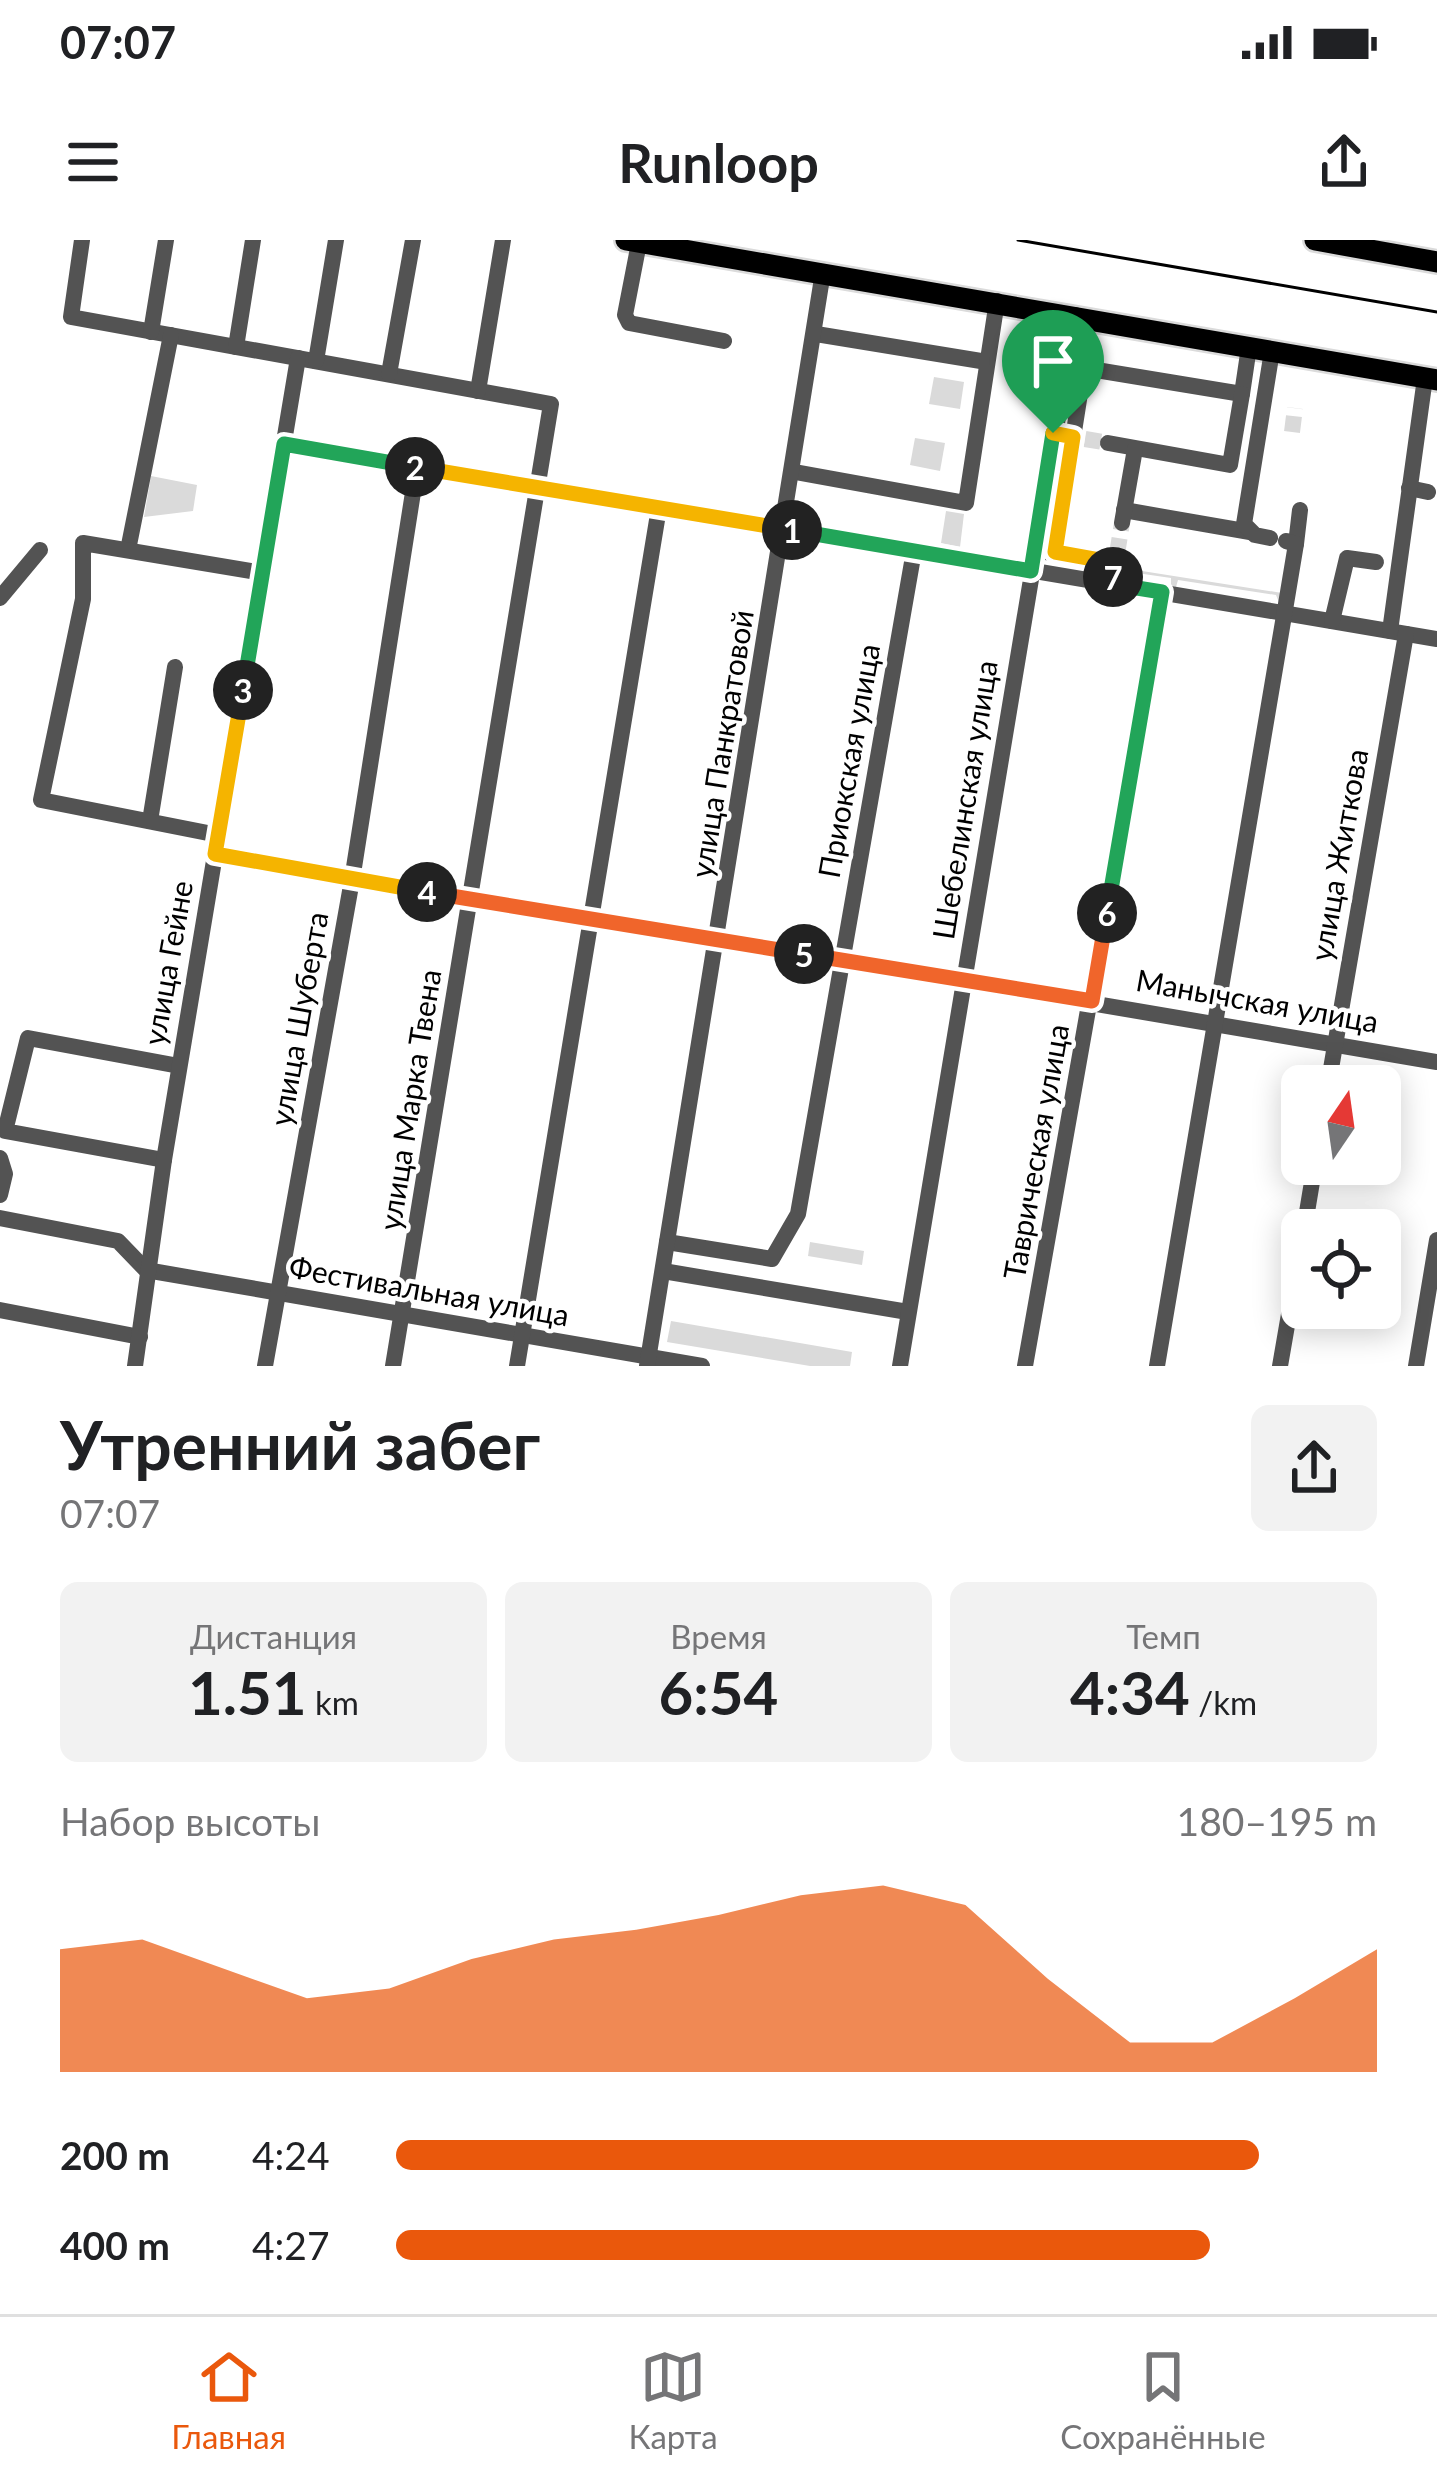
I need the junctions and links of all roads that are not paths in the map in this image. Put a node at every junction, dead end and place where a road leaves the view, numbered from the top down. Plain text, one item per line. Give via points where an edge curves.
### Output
1 (82, 240) edge
2 (166, 240) edge
3 (253, 240) edge
4 (336, 240) edge
5 (412, 240) edge
6 (503, 240) edge
7 (1320, 240) edge
8 (632, 241) edge
9 (1398, 247) edge
10 (1437, 262) edge
11 (823, 272) junction
12 (997, 302) junction
13 (1073, 323) junction
14 (151, 332) junction
15 (816, 334) junction
16 (171, 335) junction
17 (724, 341) dead end
18 (236, 346) junction
19 (1261, 349) junction
20 (307, 359) junction
21 (987, 362) junction
22 (1084, 368) junction
23 (389, 374) junction
24 (1431, 379) edge
25 (478, 391) junction
26 (1242, 394) junction
27 (1053, 433) junction
28 (1079, 438) junction
29 (1108, 442) tunnel mouth
30 (284, 444) junction
31 (1135, 449) junction
32 (1230, 465) junction
33 (417, 467) junction
34 (1253, 469) junction
35 (795, 472) junction
36 (538, 487) junction
37 (1409, 488) junction
38 (1428, 492) dead end
39 (659, 508) junction
40 (1300, 510) dead end
41 (786, 529) junction
42 (1250, 532) junction
43 (1284, 541) junction
44 (40, 550) dead end
45 (128, 550) junction
46 (914, 551) junction
47 (1055, 552) junction
48 (1032, 562) junction
49 (1376, 562) dead end
50 (263, 573) junction
51 (1112, 584) junction
52 (1162, 592) junction
53 (0, 598) edge
54 (1285, 613) junction
55 (1332, 621) junction
56 (1398, 632) junction
57 (1437, 639) edge
58 (176, 667) dead end
59 (150, 821) junction
60 (218, 835) junction
61 (215, 854) junction
62 (352, 880) junction
63 (472, 900) junction
64 (591, 920) junction
65 (717, 941) junction
66 (842, 959) junction
67 (963, 982) junction
68 (1092, 1001) junction
69 (1214, 1022) junction
70 (1336, 1043) junction
71 (1437, 1062) edge
72 (1332, 1065) edge
73 (179, 1066) junction
74 (0, 1158) edge
75 (164, 1160) junction
76 (0, 1196) edge
77 (0, 1218) edge
78 (1437, 1240) edge
79 (668, 1242) junction
80 (146, 1270) junction
81 (663, 1271) junction
82 (278, 1293) junction
83 (0, 1310) edge
84 (908, 1312) junction
85 (402, 1315) junction
86 (1286, 1329) edge
87 (522, 1335) junction
88 (140, 1337) junction
89 (648, 1361) edge
90 (135, 1366) edge
91 (265, 1366) edge
92 (393, 1366) edge
93 (517, 1366) edge
94 (702, 1366) edge
95 (899, 1366) edge
96 (1025, 1366) edge
97 (1156, 1366) edge
98 (1280, 1366) edge
99 (1416, 1366) edge

1 - 14 street via 71,317
2 - 14 street
3 - 18 street
4 - 20 street, улица Гейне
5 - 23 street
6 - 25 street
7 - 9 main road
8 - 11 main road
8 - 17 street via 629,323
9 - 10 main road
11 - 12 main road
11 - 15 street, улица Панкратовой
12 - 13 main road
12 - 21 street
13 - 19 main road
13 - 22 street
13 - 27 street, Шебелинская улица
14 - 16 street
15 - 21 street
15 - 35 street, улица Панкратовой
16 - 18 street
16 - 45 street
18 - 20 street
19 - 24 main road
19 - 26 street
19 - 34 street
20 - 23 street
20 - 30 street, улица Гейне
21 - 35 street via 966,503
22 - 26 street
22 - 28 street
23 - 25 street
24 - 37 street, улица Житкова
25 - 36 street, улица Марка Твена via 551,404
26 - 32 street
27 - 28 street
27 - 48 street, Шебелинская улица
28 - 47 street
29 - 31 street
30 - 33 street
30 - 50 street, улица Гейне
31 - 32 street
31 - 42 street via 1123,516
32 - 34 street
33 - 36 street
33 - 62 street, улица Шуберта
34 - 42 street via 1244,524
35 - 41 street, улица Панкратовой
36 - 39 street
36 - 63 street, улица Марка Твена
37 - 38 street
37 - 56 street, улица Житкова
39 - 41 street
39 - 64 street
40 - 43 street
41 - 46 street
41 - 65 street, улица Панкратовой
42 - 43 street
43 - 54 street
44 - 53 street
45 - 50 street
45 - 59 street via 82,543 83,599 41,800
46 - 48 street
46 - 66 street, Приокская улица
47 - 48 street
47 - 51 street via 1116,558
48 - 51 street
48 - 67 street, Шебелинская улица
49 - 55 street via 1347,558
50 - 60 street, улица Гейне
51 - 52 street
52 - 54 street
52 - 68 street, Таврическая улица
54 - 55 street
54 - 69 street
55 - 56 street
56 - 57 street
56 - 70 street, улица Житкова
58 - 59 street
59 - 60 street
60 - 61 street, улица Гейне
61 - 62 street, Манычская улица
61 - 73 street, улица Гейне
62 - 63 street, Манычская улица
62 - 82 street, улица Шуберта
63 - 64 street, Манычская улица
63 - 85 street, улица Марка Твена
64 - 65 street, Манычская улица
64 - 87 street
65 - 66 street, Манычская улица
65 - 79 street, улица Панкратовой
66 - 67 street, Манычская улица
66 - 79 street, Приокская улица via 798,1214 772,1259
67 - 68 street, Манычская улица
67 - 84 street, Шебелинская улица
68 - 69 street, Манычская улица
68 - 96 street, Таврическая улица
69 - 70 street, Манычская улица
69 - 97 street
70 - 71 street, Манычская улица
70 - 72 street, улица Житкова
73 - 75 street, улица Гейне
73 - 75 street via 28,1037 5,1130
74 - 76 street
75 - 80 street, улица Гейне
77 - 80 street via 118,1240
78 - 99 street
79 - 81 street, улица Панкратовой
80 - 82 street, Фестивальная улица
80 - 88 street, улица Гейне
81 - 84 street
81 - 89 street, улица Панкратовой
82 - 85 street, Фестивальная улица
82 - 91 street, улица Шуберта
83 - 88 street
84 - 95 street, Шебелинская улица
85 - 87 street, Фестивальная улица
85 - 92 street, улица Марка Твена
86 - 98 street
87 - 89 street, Фестивальная улица
87 - 93 street
88 - 90 street, улица Гейне
89 - 94 street, Фестивальная улица

